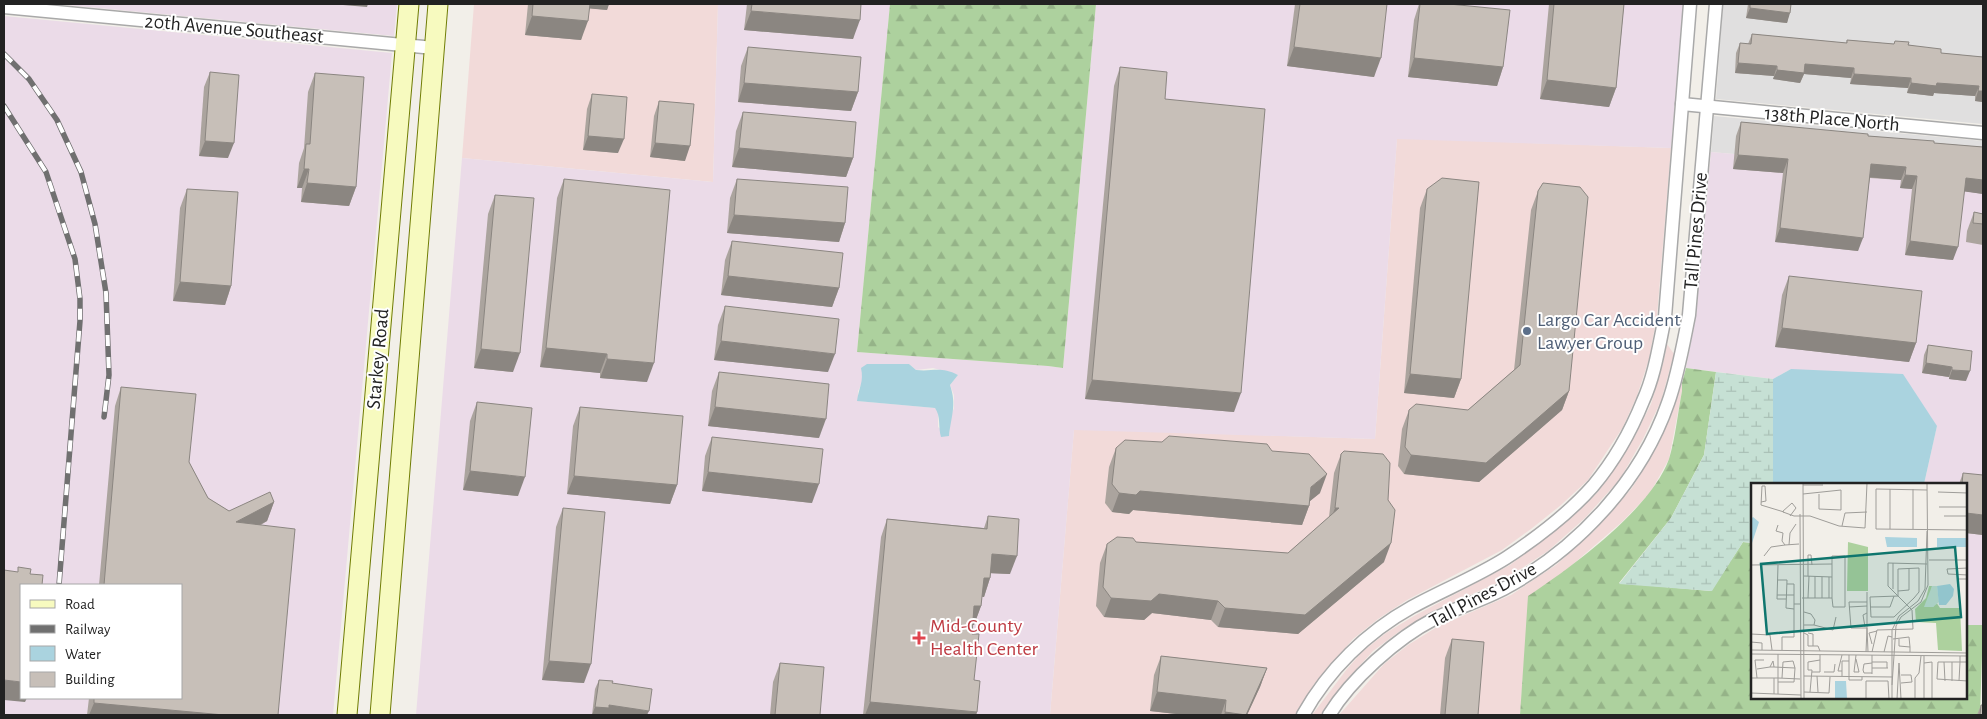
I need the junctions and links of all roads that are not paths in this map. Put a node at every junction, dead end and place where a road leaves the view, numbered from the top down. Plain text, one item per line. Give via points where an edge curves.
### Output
1 (409, 4) edge
2 (438, 4) edge
3 (1690, 4) edge
4 (1716, 4) edge
5 (4, 7) edge
6 (405, 46) junction
7 (434, 48) junction
8 (1682, 104) junction
9 (1707, 107) junction
10 (1983, 133) edge
11 (347, 715) edge
12 (380, 715) edge
13 (1303, 715) edge
14 (1329, 715) edge

1 - 6 main road, Starkey Road
2 - 7 main road, Starkey Road
3 - 8 street, Tall Pines Drive
4 - 9 street, Tall Pines Drive
5 - 6 street, 20th Avenue Southeast
6 - 7 street, 20th Avenue Southeast
6 - 11 main road, Starkey Road
7 - 12 main road, Starkey Road
8 - 9 street, 138th Place North
8 - 13 street, Tall Pines Drive via 1665,317 1644,400 1629,431 1593,486 1573,506 1506,558 1382,626 1357,646
9 - 10 street, 138th Place North
9 - 14 street, Tall Pines Drive via 1689,315 1680,361 1668,404 1626,484 1590,524 1552,558 1507,588 1433,620 1379,657

